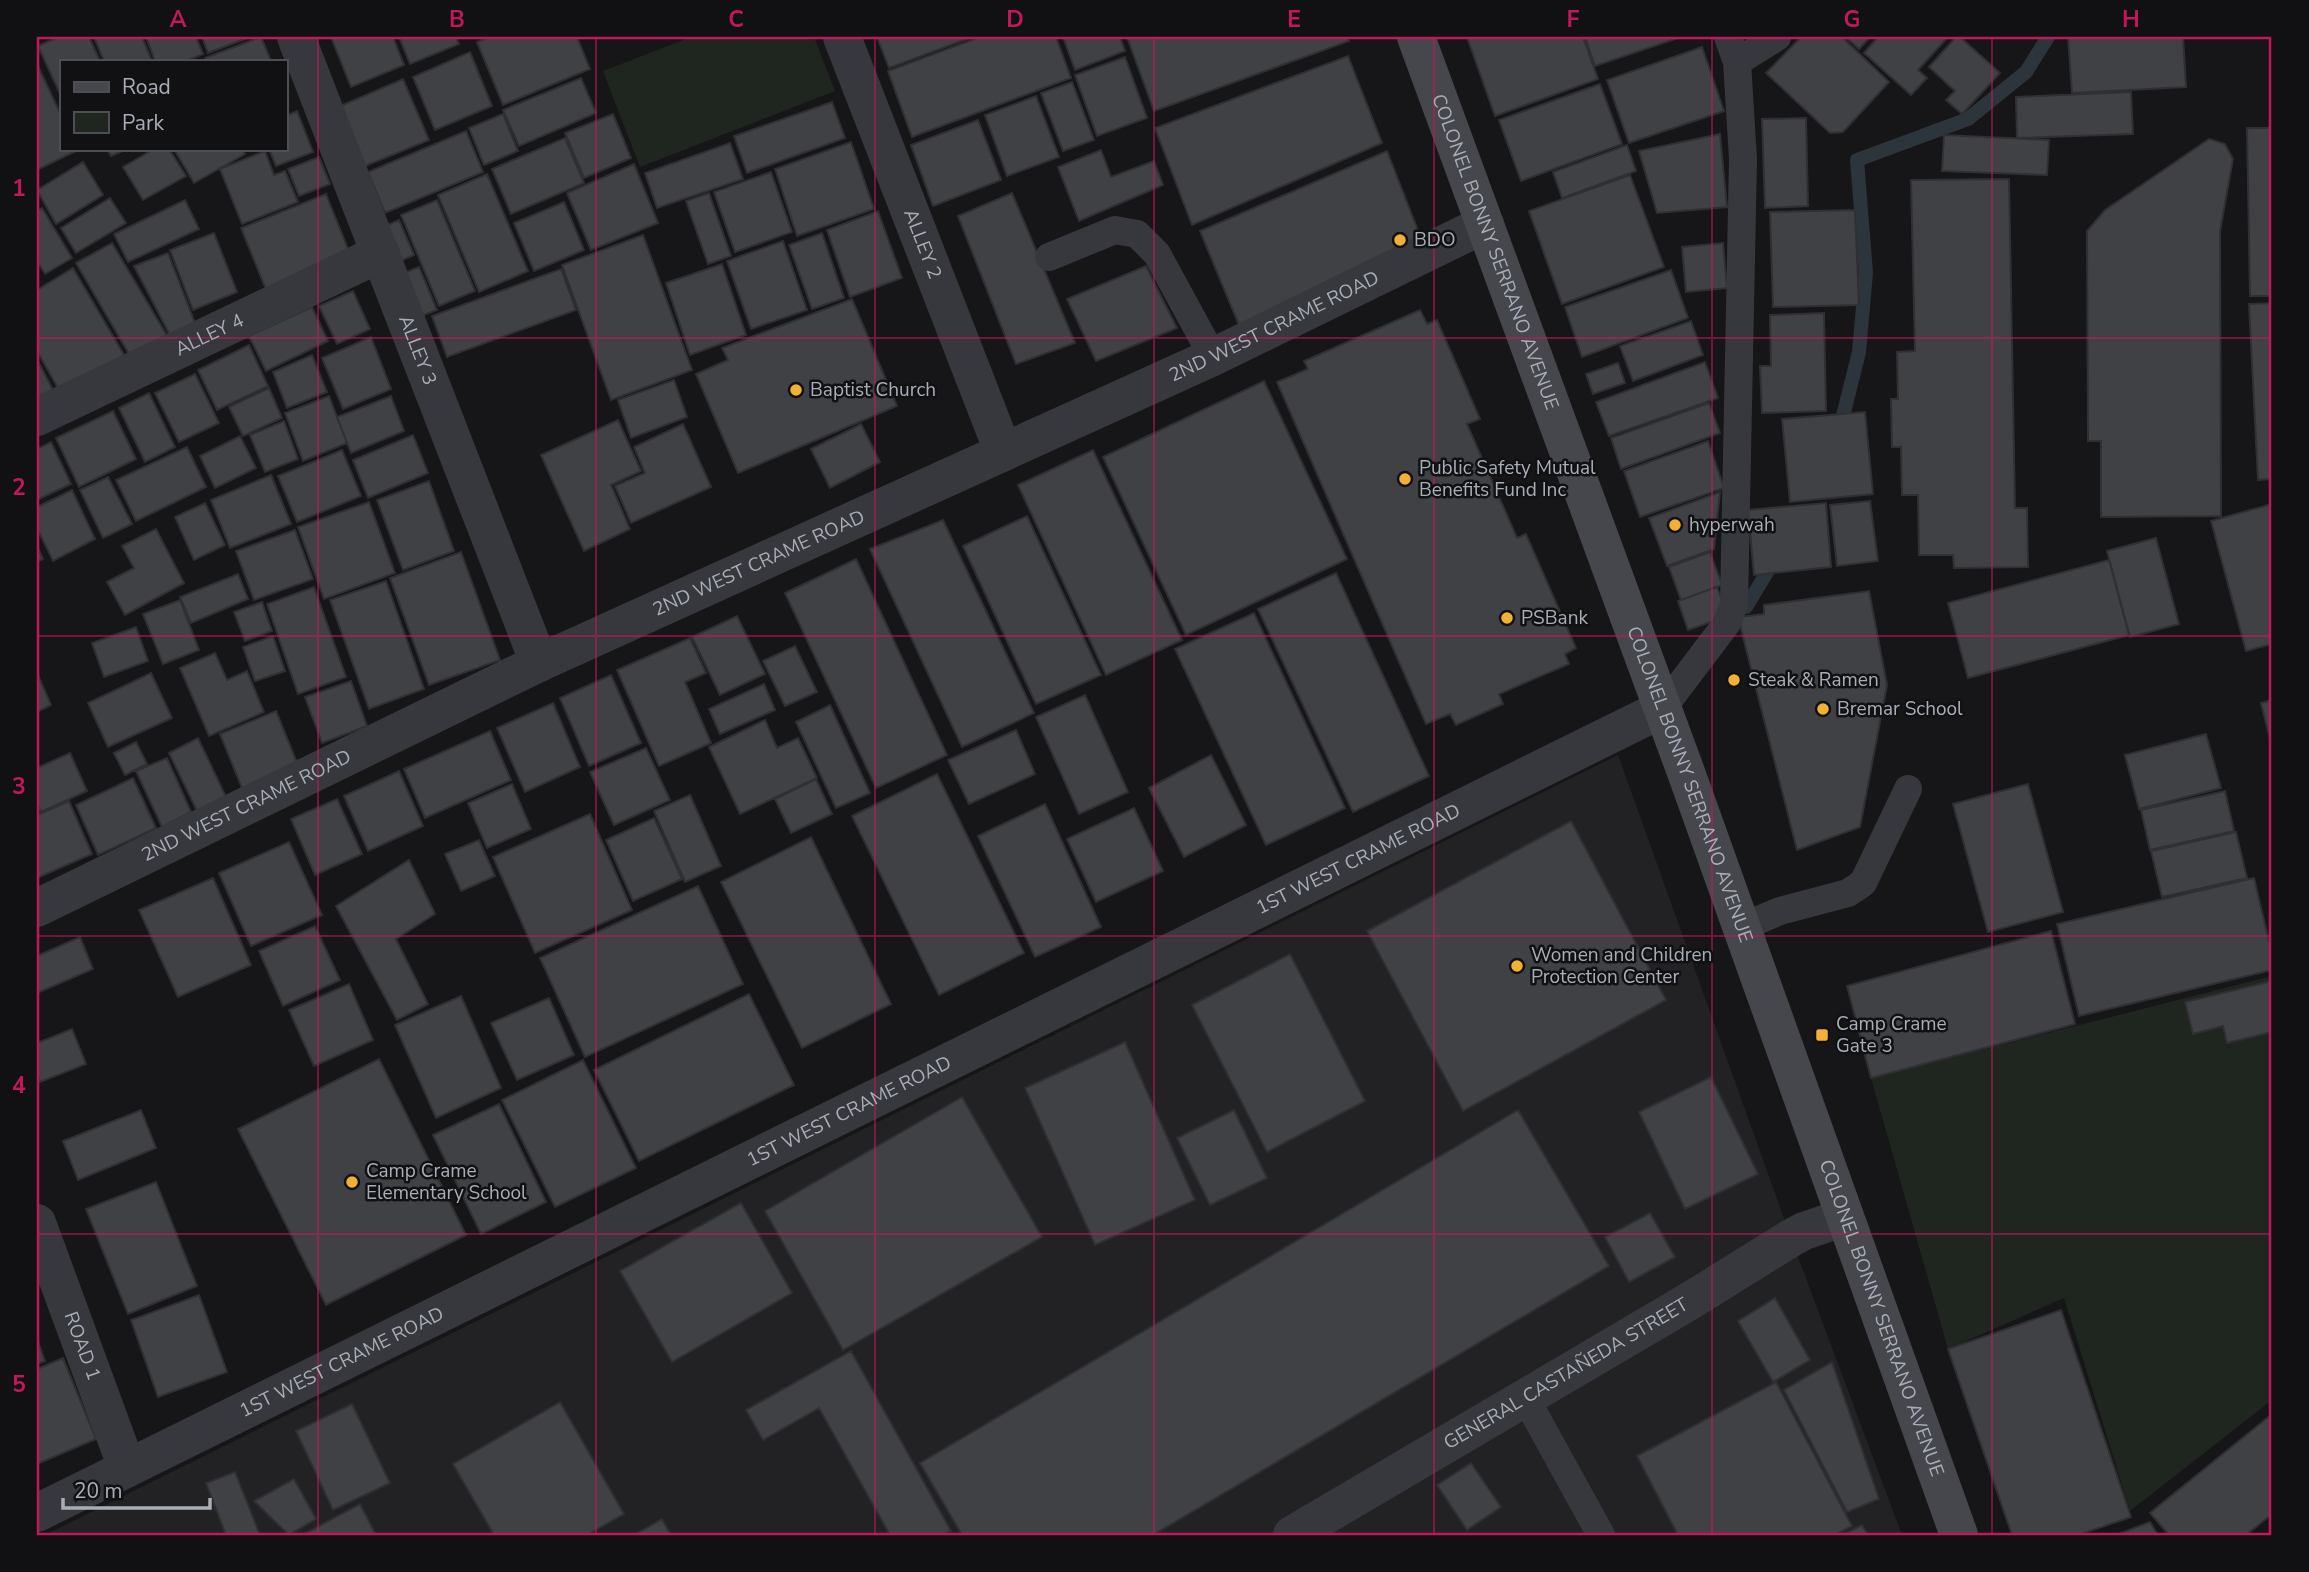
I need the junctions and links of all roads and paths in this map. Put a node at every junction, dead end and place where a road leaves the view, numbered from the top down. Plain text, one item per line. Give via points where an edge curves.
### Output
1 (296, 37) edge
2 (842, 37) edge
3 (1416, 37) edge
4 (1777, 37) edge
5 (1733, 49) edge
6 (1485, 224) junction
7 (381, 253) junction
8 (1049, 257) dead end
9 (1213, 357) junction
10 (37, 417) edge
11 (1003, 451) junction
12 (539, 663) junction
13 (1662, 709) junction
14 (1908, 789) dead end
15 (37, 908) edge
16 (1742, 927) junction
17 (1845, 1217) junction
18 (37, 1223) edge
19 (1526, 1399) junction
20 (127, 1468) junction
21 (37, 1513) edge
22 (1292, 1535) edge
23 (1601, 1535) edge
24 (1959, 1535) edge

1 - 7 street, ALLEY 3
2 - 11 street, ALLEY 2
3 - 6 main road, COLONEL BONNY SERRANO AVENUE
4 - 5 lane
5 - 13 lane via 1744,159 1734,604 1727,623
6 - 9 street, 2ND WEST CRAME ROAD
6 - 13 main road, COLONEL BONNY SERRANO AVENUE
7 - 10 street, ALLEY 4
7 - 12 street, ALLEY 3
8 - 9 lane via 1115,230 1137,234 1157,254
9 - 11 street, 2ND WEST CRAME ROAD
11 - 12 street, 2ND WEST CRAME ROAD
12 - 15 street, 2ND WEST CRAME ROAD
13 - 16 main road, COLONEL BONNY SERRANO AVENUE
13 - 20 street, 1ST WEST CRAME ROAD
14 - 16 lane via 1863,883 1848,893 1780,911
16 - 17 main road, COLONEL BONNY SERRANO AVENUE
17 - 19 street, GENERAL CASTAÑEDA STREET via 1791,1238
17 - 24 main road, COLONEL BONNY SERRANO AVENUE
18 - 20 street, ROAD 1
19 - 22 street, GENERAL CASTAÑEDA STREET
19 - 23 lane
20 - 21 street, 1ST WEST CRAME ROAD

